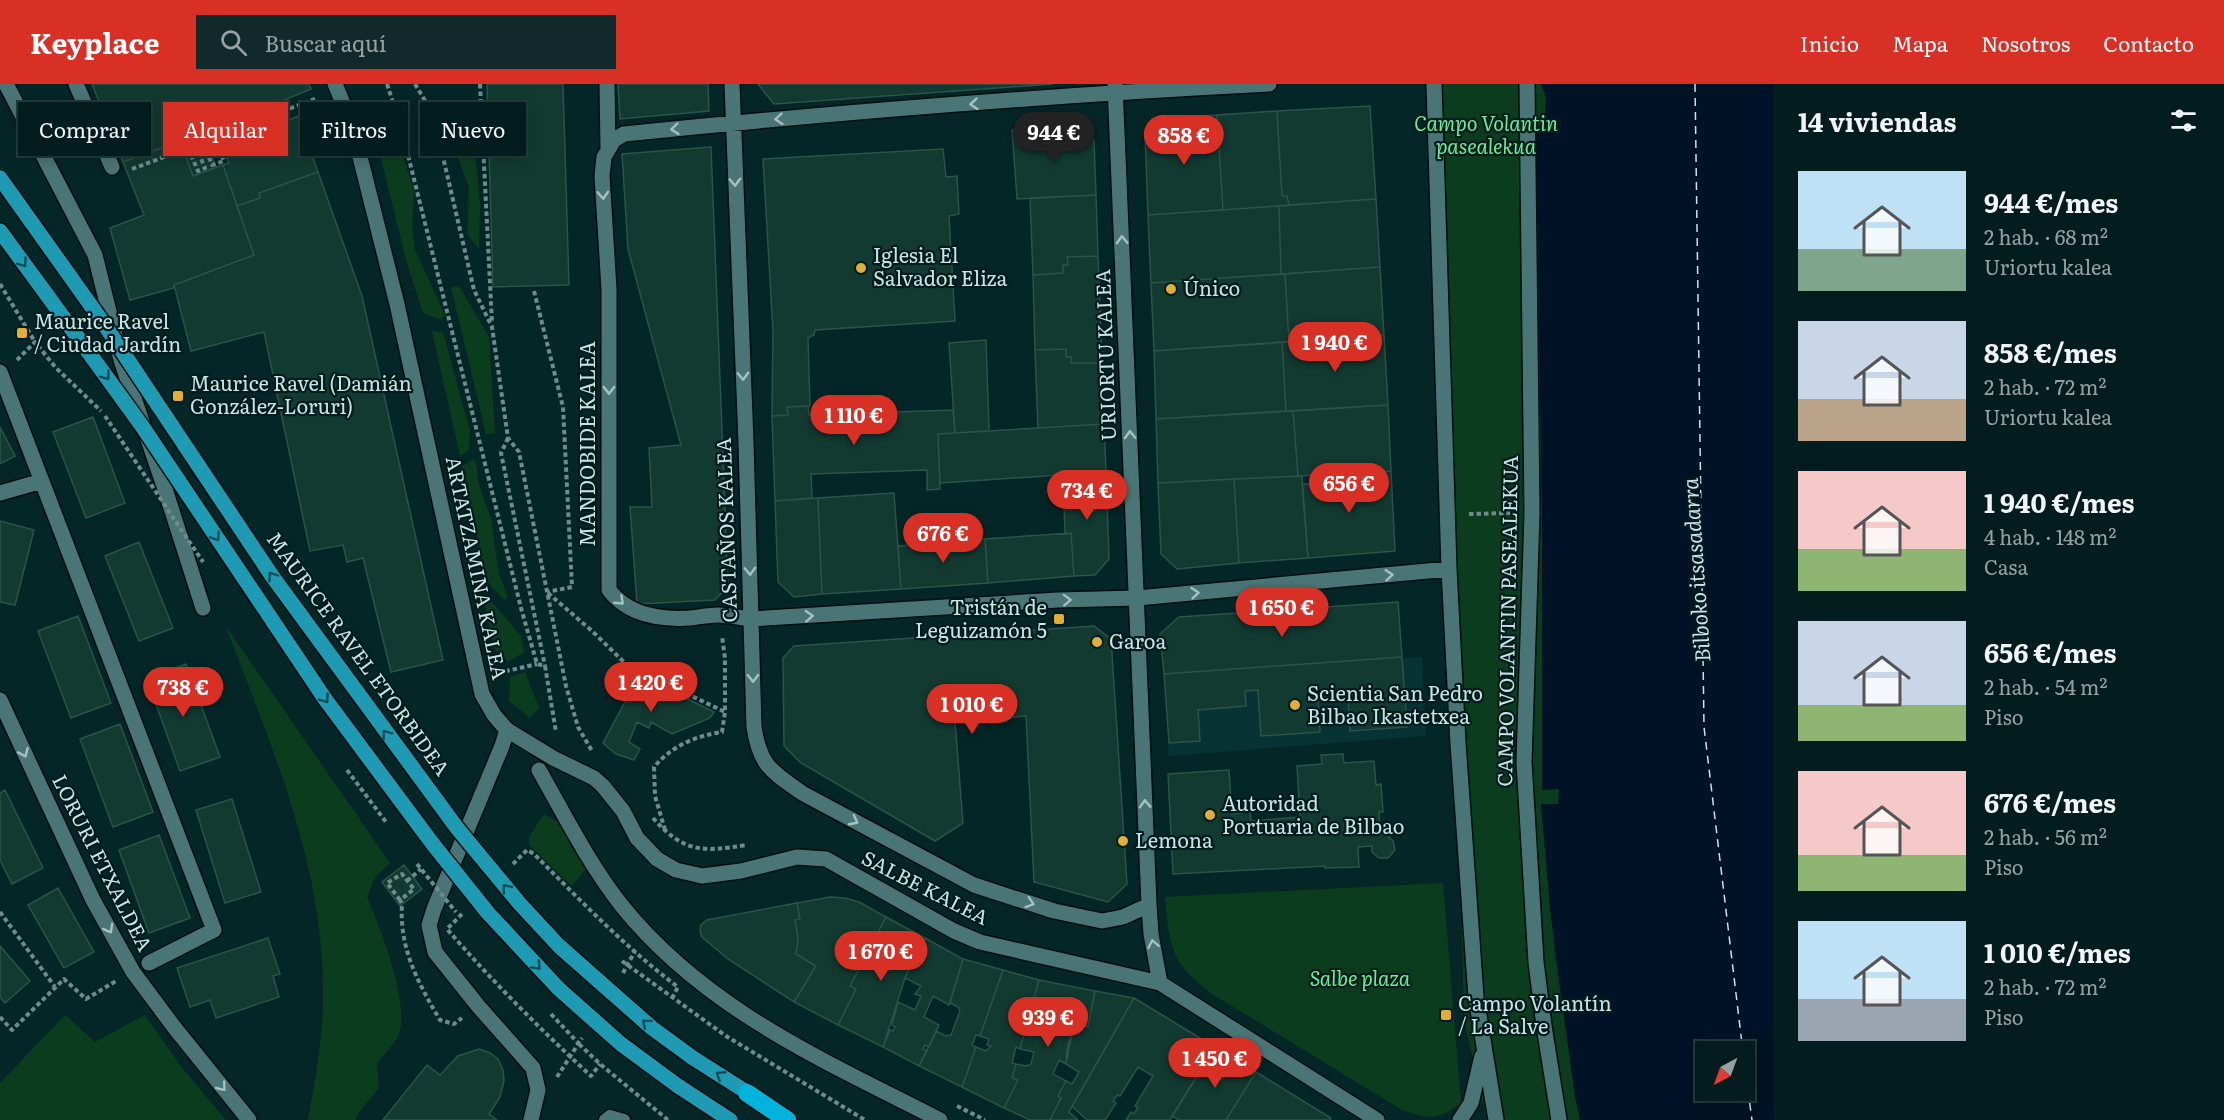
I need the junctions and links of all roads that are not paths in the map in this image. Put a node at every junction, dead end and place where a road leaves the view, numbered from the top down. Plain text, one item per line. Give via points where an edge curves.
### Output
1 (6, 84) edge
2 (76, 84) edge
3 (334, 84) edge
4 (607, 84) edge
5 (732, 84) edge
6 (1269, 84) edge
7 (1434, 84) edge
8 (1527, 84) edge
9 (1115, 88) edge
10 (733, 123) junction
11 (611, 144) junction
12 (119, 169) road end
13 (0, 178) edge
14 (0, 231) edge
15 (0, 372) edge
16 (42, 481) junction
17 (0, 493) edge
18 (1449, 569) junction
19 (1137, 598) junction
20 (202, 608) dead end
21 (751, 619) junction
22 (0, 700) edge
23 (507, 730) junction
24 (538, 770) dead end
25 (1149, 905) junction
26 (149, 963) dead end
27 (1160, 983) junction
28 (1484, 1047) junction
29 (747, 1093) junction
30 (249, 1120) edge
31 (531, 1120) edge
32 (605, 1120) edge
33 (624, 1120) edge
34 (730, 1120) edge
35 (787, 1120) edge
36 (795, 1120) edge
37 (940, 1120) edge
38 (1377, 1120) edge
39 (1460, 1120) edge
40 (1496, 1120) edge
41 (1559, 1120) edge

1 - 20 street via 95,255 121,360
2 - 12 street
3 - 23 street, ARTATZAMINA KALEA via 352,125 397,304 482,694
4 - 11 street, MANDOBIDE KALEA
5 - 10 street, CASTAÑOS KALEA
6 - 9 street
7 - 18 street
8 - 41 street, CAMPO VOLANTIN PASEALEKUA via 1532,513 1524,762 1536,962
9 -> 10 street
19 -> 9 street, URIORTU KALEA
10 -> 11 street via 624,134
10 -> 21 street, CASTAÑOS KALEA
11 -> 21 street, MANDOBIDE KALEA via 604,157 602,176 609,289 609,590 628,608 646,615
29 -> 13 main road, MAURICE RAVEL ETORBIDEA, bridge via 652,1028 595,979 520,904 457,828 272,576 104,324
14 -> 34 main road, bridge via 142,426 325,699 488,913 559,989 621,1044
15 - 16 street, LORURI ETXALDEA
16 - 17 street
16 - 26 street, LORURI ETXALDEA via 213,930
19 -> 18 street
18 - 28 street via 1476,998
21 -> 19 street
25 -> 19 street, URIORTU KALEA
21 -> 25 street, CASTAÑOS KALEA via 755,737 764,762 777,776 974,885 1054,911 1101,921 1123,917
22 -> 30 street, LORURI ETXALDEA via 93,900 133,972
23 - 27 street, SALBE KALEA via 594,778 623,811 637,838 657,859 676,870 702,876 797,857 826,859 980,942
23 - 31 street via 429,925 435,952 533,1068 538,1090
24 - 37 street via 581,845 623,906 697,982 783,1038
27 -> 25 street, URIORTU KALEA
27 - 38 street, SALBE KALEA
28 - 39 street via 1471,1103
28 - 40 street
29 - 35 highway, MAURICE RAVEL ETORBIDEA
29 - 36 main road, MAURICE RAVEL ETORBIDEA
32 - 33 lane via 610,1116

